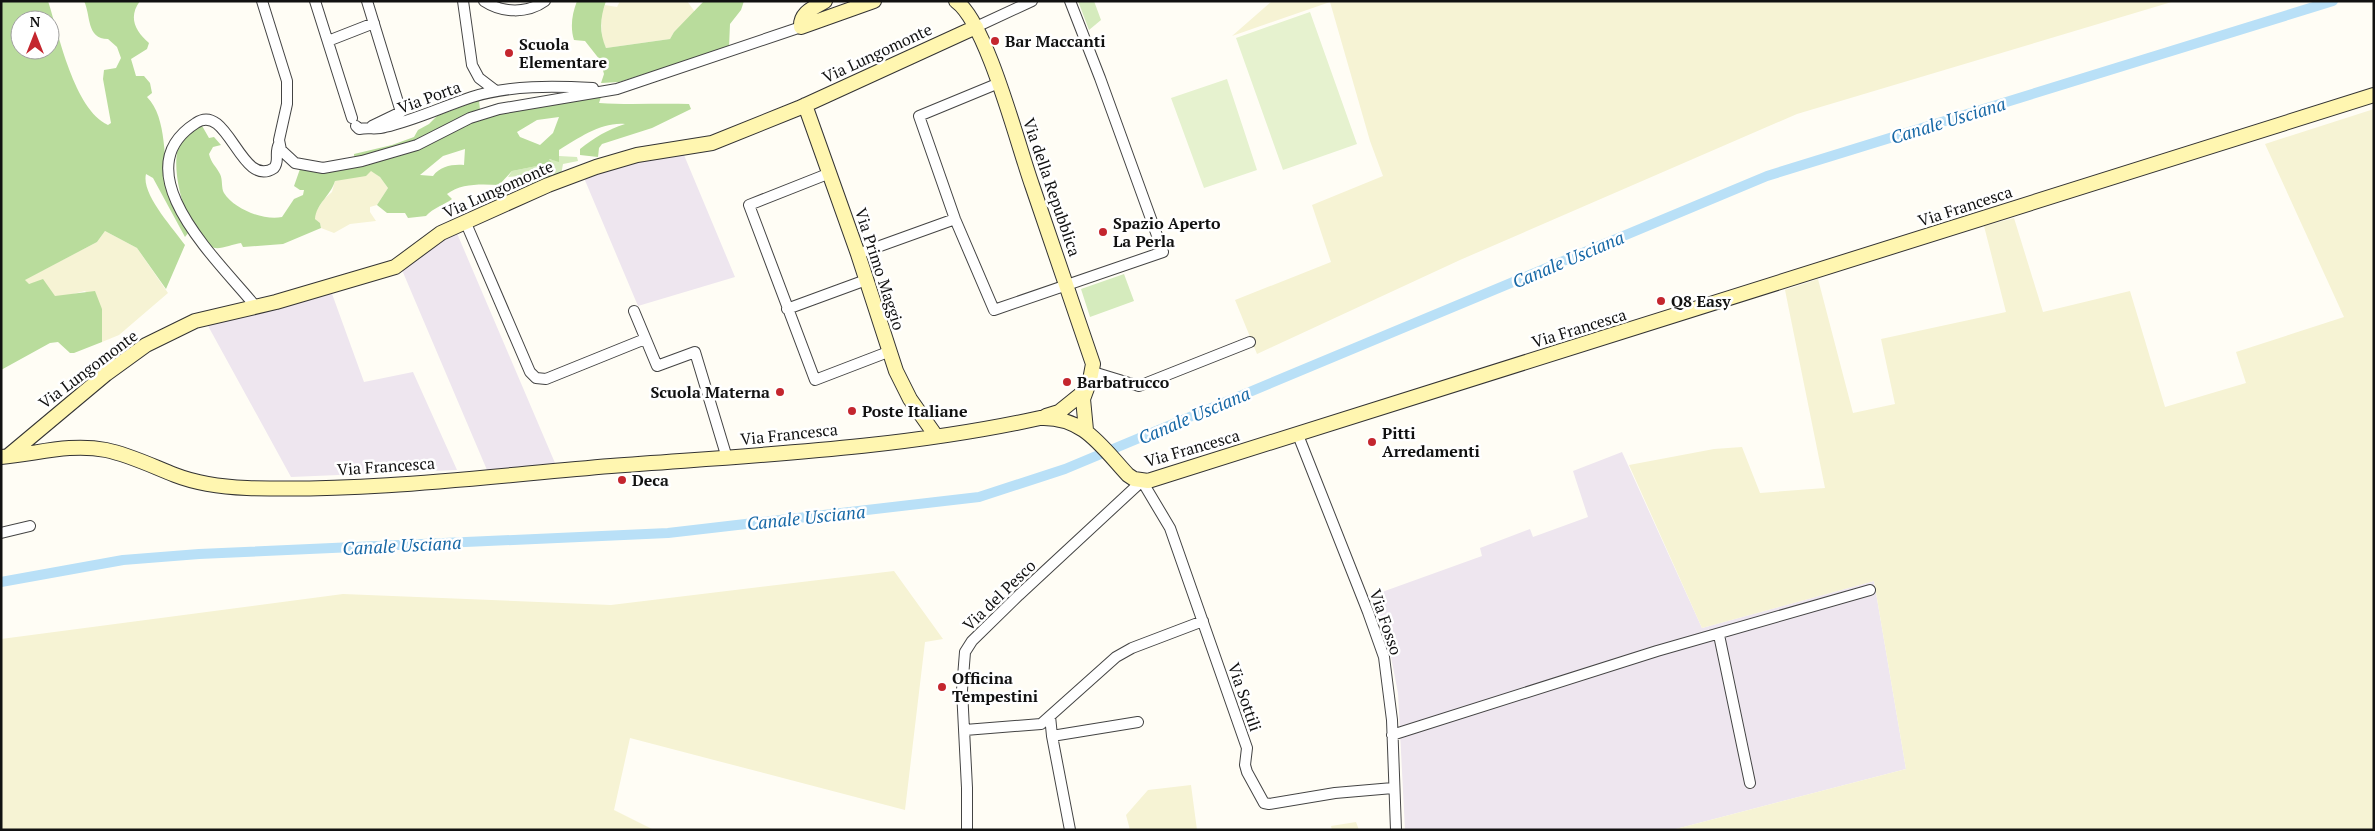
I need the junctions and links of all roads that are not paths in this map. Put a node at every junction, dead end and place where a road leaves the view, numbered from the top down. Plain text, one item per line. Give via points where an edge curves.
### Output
1 (262, 1) edge
2 (315, 1) edge
3 (367, 1) edge
4 (463, 1) edge
5 (484, 1) edge
6 (545, 1) edge
7 (825, 1) edge
8 (874, 1) edge
9 (956, 1) edge
10 (1032, 1) edge
11 (1070, 1) edge
12 (374, 23) junction
13 (801, 27) junction
14 (976, 27) junction
15 (328, 42) junction
16 (999, 83) junction
17 (617, 89) junction
18 (496, 91) junction
19 (2374, 95) edge
20 (802, 107) junction
21 (372, 126) junction
22 (279, 144) junction
23 (830, 173) junction
24 (954, 219) junction
25 (464, 221) junction
26 (858, 254) junction
27 (866, 280) junction
28 (1067, 285) junction
29 (256, 307) junction
30 (787, 309) junction
31 (634, 311) dead end
32 (646, 339) junction
33 (1250, 342) dead end
34 (888, 352) junction
35 (1093, 372) junction
36 (1081, 396) junction
37 (1040, 418) junction
38 (1070, 421) junction
39 (1086, 430) junction
40 (1298, 435) junction
41 (936, 436) junction
42 (5, 457) edge
43 (727, 458) junction
44 (1142, 481) junction
45 (30, 526) dead end
46 (1, 533) edge
47 (1870, 590) dead end
48 (1203, 621) junction
49 (1718, 635) junction
50 (1050, 716) junction
51 (1138, 722) dead end
52 (965, 730) junction
53 (1392, 735) junction
54 (1052, 736) junction
55 (1750, 782) dead end
56 (1393, 788) junction
57 (967, 830) edge
58 (1070, 830) edge
59 (1396, 830) edge

1 - 22 street via 287,81 287,104
2 - 15 street
3 - 12 street
4 - 18 street via 472,64 479,78
5 - 6 street via 500,8 517,10 532,8
7 - 13 main road via 803,14
8 - 13 main road
9 - 14 main road, Via della Repubblica
10 - 14 street, Via Lungomonte
11 - 28 street via 1163,252
12 - 15 street
12 - 21 street, Via Porta via 401,112
13 - 17 street
14 - 16 main road, Via della Repubblica
14 - 20 main road, Via Lungomonte
15 - 21 street, Via Porta via 354,122 359,129
16 - 24 street via 919,116
16 - 28 main road, Via della Repubblica
17 - 18 street via 569,87
17 - 22 street via 499,109 470,118 417,145 347,165 323,168 301,165 290,160
18 - 21 street, Via Porta via 411,120 378,129
19 - 40 main road, Via Francesca
20 - 23 main road, Via Primo Maggio
20 - 25 main road, Via Lungomonte via 712,143 688,149 662,150 596,166
22 - 29 street via 275,150 277,162 274,168 257,170 218,124 204,119 189,127 180,137 169,162 174,195 188,225
23 - 26 main road, Via Primo Maggio
23 - 30 street via 749,205
24 - 26 street
24 - 28 street via 994,310
25 - 29 main road, Via Lungomonte via 441,233 395,267
25 - 32 street via 530,372 536,378 546,379
26 - 27 main road, Via Primo Maggio
27 - 30 street
27 - 34 main road, Via Primo Maggio
28 - 35 main road, Via della Repubblica
29 - 42 main road, Via Lungomonte via 195,321 146,345
30 - 34 street via 815,380
31 - 32 street
32 - 43 street via 657,366 695,352
33 - 35 street via 1139,386
34 - 41 main road, Via Primo Maggio via 902,385
35 - 36 main road
36 - 37 main road via 1059,412
36 - 38 main road via 1076,415
36 - 39 main road
37 - 38 main road, Via Francesca
37 - 41 main road, Via Francesca
38 - 39 main road, Via Francesca
39 - 44 main road, Via Francesca via 1128,475
40 - 44 main road, Via Francesca via 1158,479
40 - 53 street, Via Fosso via 1384,657
41 - 43 main road, Via Francesca
42 - 43 main road, Via Francesca via 71,446 96,448 127,455 215,486 249,488 362,487
44 - 48 street, Via Sottili via 1170,528
44 - 52 street, Via del Pesco via 972,641 965,652 962,674
45 - 46 street
47 - 49 street
48 - 50 street via 1116,657
48 - 56 street, Via Sottili via 1247,748 1247,772 1264,803
49 - 53 street via 1657,651
49 - 55 street
50 - 52 street via 1041,724
50 - 54 street
51 - 54 street
52 - 57 street, Via del Pesco
53 - 56 street, Via Fosso
54 - 58 street
56 - 59 street, Via Fosso

